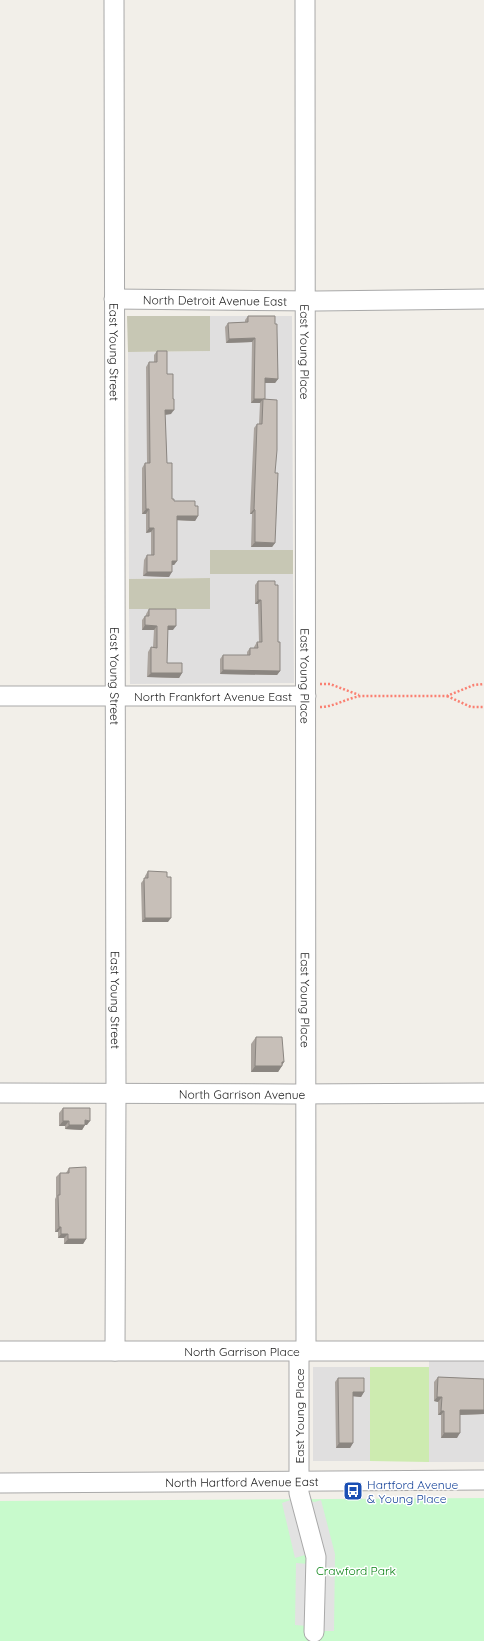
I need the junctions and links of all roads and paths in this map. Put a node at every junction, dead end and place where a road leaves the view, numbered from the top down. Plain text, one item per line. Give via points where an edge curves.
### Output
1 (114, 0) edge
2 (305, 0) edge
3 (114, 299) junction
4 (484, 299) edge
5 (305, 301) junction
6 (330, 684) dead end
7 (484, 684) edge
8 (0, 696) edge
9 (115, 696) junction
10 (306, 696) junction
11 (361, 696) junction
12 (447, 696) junction
13 (326, 707) dead end
14 (484, 707) edge
15 (0, 1093) edge
16 (116, 1093) junction
17 (484, 1093) edge
18 (305, 1094) junction
19 (0, 1351) edge
20 (484, 1351) edge
21 (115, 1352) junction
22 (302, 1352) junction
23 (299, 1480) junction
24 (484, 1480) edge
25 (0, 1483) edge
26 (314, 1632) dead end

1 - 3 street, East Young Street
2 - 5 street, East Young Place
3 - 5 street, North Detroit Avenue East
3 - 9 street, East Young Street
4 - 5 street, North Detroit Avenue East
5 - 10 street, East Young Place
6 - 11 path
7 - 12 path via 474,685
8 - 9 street, North Frankfort Avenue East
9 - 10 street, North Frankfort Avenue East
9 - 16 street, East Young Street
10 - 18 street, East Young Place
11 - 12 path
11 - 13 path
12 - 14 path via 471,707
15 - 16 street, North Garrison Avenue
16 - 18 street, North Garrison Avenue
16 - 21 street, East Young Street
17 - 18 street, North Garrison Avenue
18 - 22 street, East Young Place
19 - 21 street, North Garrison Place
20 - 22 street, North Garrison Place
21 - 22 street, North Garrison Place
22 - 23 street, East Young Place
23 - 24 street, North Hartford Avenue East
23 - 25 street, North Hartford Avenue East
23 - 26 street, East Young Place via 298,1493 316,1557

